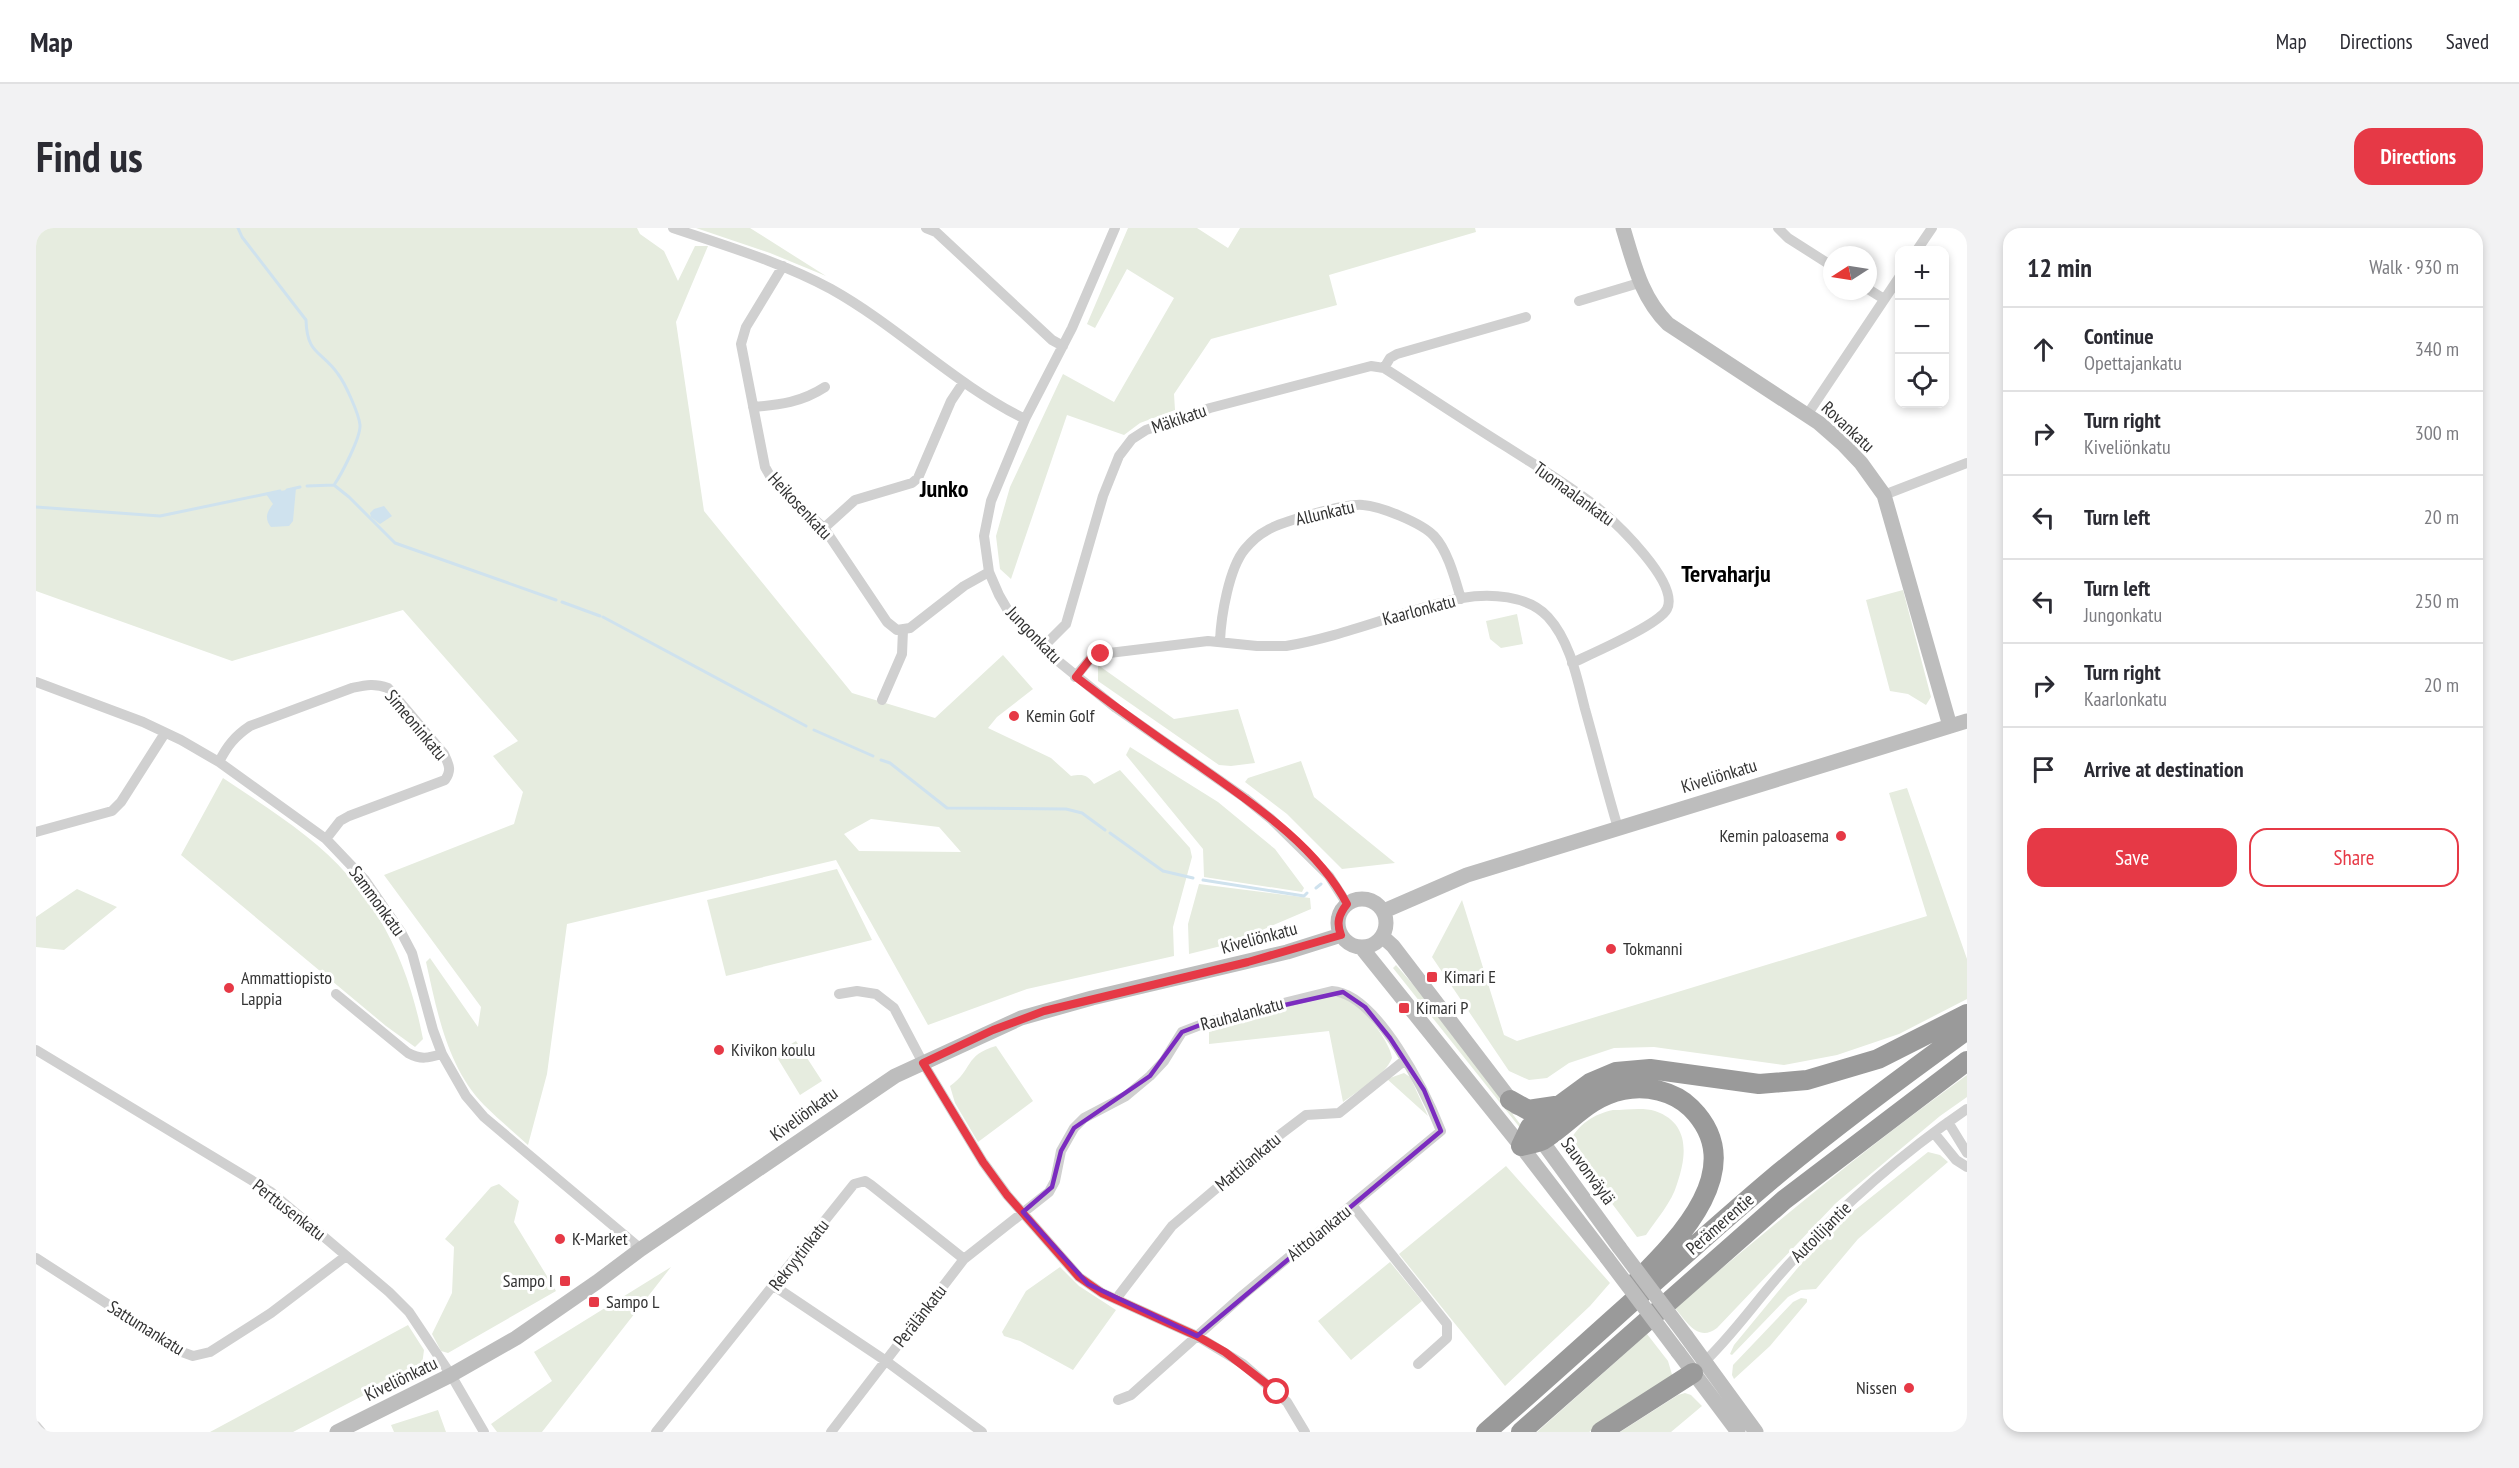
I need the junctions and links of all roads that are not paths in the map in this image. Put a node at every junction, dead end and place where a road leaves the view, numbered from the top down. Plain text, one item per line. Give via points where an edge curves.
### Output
1 (673, 228) edge
2 (926, 228) edge
3 (1115, 228) edge
4 (1623, 228) edge
5 (1778, 228) edge
6 (1932, 228) edge
7 (1920, 246) edge
8 (1823, 260) edge
9 (783, 266) junction
10 (1895, 282) edge
11 (1639, 283) junction
12 (1877, 295) edge
13 (1884, 299) junction
14 (1579, 301) dead end
15 (1526, 317) dead end
16 (1063, 346) junction
17 (1384, 368) junction
18 (963, 382) junction
19 (825, 387) dead end
20 (753, 407) junction
21 (1807, 415) junction
22 (1025, 419) junction
23 (1967, 463) edge
24 (1884, 495) junction
25 (824, 528) junction
26 (989, 572) junction
27 (1461, 598) junction
28 (903, 630) junction
29 (1220, 641) junction
30 (1042, 648) junction
31 (1572, 663) junction
32 (1076, 677) junction
33 (36, 682) edge
34 (882, 700) dead end
35 (1967, 720) edge
36 (1950, 726) junction
37 (165, 733) junction
38 (219, 762) junction
39 (1618, 828) junction
40 (36, 832) edge
41 (326, 839) junction
42 (1347, 904) junction
43 (1384, 911) junction
44 (1341, 935) junction
45 (1383, 936) junction
46 (1361, 947) junction
47 (336, 994) dead end
48 (838, 994) dead end
49 (1967, 1014) edge
50 (1967, 1030) edge
51 (36, 1050) edge
52 (442, 1054) junction
53 (1405, 1060) junction
54 (1967, 1061) edge
55 (923, 1063) junction
56 (1510, 1100) junction
57 (1560, 1105) junction
58 (1967, 1109) edge
59 (1948, 1122) junction
60 (1441, 1131) joint
61 (1934, 1133) junction
62 (1536, 1134) junction
63 (1521, 1146) junction
64 (1967, 1153) edge
65 (1967, 1167) edge
66 (1353, 1206) junction
67 (1023, 1212) junction
68 (640, 1249) junction
69 (346, 1256) junction
70 (36, 1258) edge
71 (964, 1259) junction
72 (774, 1286) junction
73 (1116, 1299) junction
74 (1607, 1322) junction
75 (1197, 1336) junction
76 (886, 1361) junction
77 (1418, 1364) dead end
78 (1699, 1368) junction
79 (451, 1376) junction
80 (1118, 1400) dead end
81 (36, 1426) edge
82 (41, 1432) edge
83 (337, 1432) edge
84 (484, 1432) edge
85 (656, 1432) edge
86 (831, 1432) edge
87 (982, 1432) edge
88 (1305, 1432) edge
89 (1486, 1432) edge
90 (1521, 1432) edge
91 (1601, 1432) edge
92 (1738, 1432) edge
93 (1756, 1432) edge

1 - 9 street
2 - 16 street via 936,232
3 - 16 street, Jungonkatu
4 - 11 main road, Rovankatu
5 - 8 street
6 - 7 street
9 - 18 street via 867,312
9 - 20 street, Heikosenkatu via 742,336
10 - 13 street
11 - 14 street
11 - 21 main road, Rovankatu via 1668,324
12 - 13 street
13 - 21 street
15 - 17 street via 1397,354
16 - 22 street, Jungonkatu
17 - 30 street, Mäkikatu via 1360,368 1210,408 1146,430 1132,439 1119,456 1102,496 1066,624
17 - 31 street, Tuomaalankatu via 1597,507 1623,530 1665,583 1669,600 1664,613 1641,629
18 - 22 street
18 - 25 street via 918,478 855,501
19 - 20 street via 795,402
20 - 25 street, Heikosenkatu via 768,474
21 - 24 main road, Rovankatu via 1843,444
22 - 26 street, Jungonkatu via 988,508 984,546
23 - 24 street
24 - 36 main road, Rovankatu
25 - 28 street, Heikosenkatu via 887,622
26 - 28 street
26 - 30 street, Jungonkatu via 1010,614
27 - 29 street, Kaarlonkatu via 1292,645
27 - 29 street, Allunkatu via 1432,534 1390,513 1351,505 1279,524 1250,544 1233,574
27 - 31 street, Kaarlonkatu via 1500,597 1536,606 1559,633
28 - 34 street via 903,654
29 - 32 street, Kaarlonkatu via 1101,654 1091,658
30 - 32 street, Jungonkatu
31 - 39 street, Kaarlonkatu
32 - 42 street, Jungonkatu via 1271,819 1329,876
33 - 37 street, Sammonkatu
35 - 36 main road, Kiveliönkatu
36 - 39 main road, Kiveliönkatu
37 - 38 street, Sammonkatu
37 - 40 street via 112,811
38 - 41 street, Sammonkatu
38 - 41 street, Simeoninkatu via 239,733 250,726 352,688 378,684 388,688 444,754 450,773 446,780 349,816
39 - 43 main road, Kiveliönkatu via 1467,875
41 - 52 street, Sammonkatu via 365,880 401,932 412,953
42 - 43 main road via 1367,898
42 - 44 main road via 1338,921
43 - 45 main road via 1387,924
44 - 46 main road
44 - 55 main road, Kiveliönkatu via 1248,962 1044,1011
45 - 46 main road via 1370,946
45 - 56 main road, Sauvonväylä
46 - 63 main road, Sauvonväylä
47 - 52 street via 408,1053 427,1059
48 - 55 street via 867,992 885,1000 904,1023
49 - 57 highway via 1878,1059 1817,1078 1759,1084 1627,1070 1597,1079
50 - 74 highway, Perämerentie via 1778,1174
51 - 69 street, Perttusenkatu via 271,1192
52 - 68 street, Sammonkatu via 466,1096 484,1117
53 - 60 street, Rauhalankatu via 1424,1090
53 - 67 street, Rauhalankatu via 1365,1006 1343,992 1321,994 1184,1031 1150,1076 1126,1096 1078,1124 1061,1151 1052,1187
53 - 73 street, Mattilankatu via 1339,1113 1306,1115 1278,1136 1172,1226
54 - 90 highway, Perämerentie via 1784,1200
55 - 67 street via 983,1162
55 - 68 main road, Kiveliönkatu via 858,1099
56 - 57 highway via 1528,1110
56 - 62 main road, Sauvonväylä
57 - 62 highway
58 - 59 street, Autoilijantie
59 - 61 street, Autoilijantie
59 - 64 street
60 - 66 street, Aittolankatu
61 - 65 street via 1956,1160
61 - 78 street, Autoilijantie via 1826,1225
62 - 63 highway
62 - 74 highway via 1591,1102 1623,1090 1638,1089 1662,1092 1685,1103 1703,1123 1709,1137 1714,1166 1704,1200 1683,1230 1627,1292
62 - 78 main road, Sauvonväylä, bridge via 1686,1336
63 - 78 main road, Sauvonväylä, bridge via 1678,1352
66 - 75 street, Aittolankatu
66 - 77 street via 1448,1324 1448,1338
67 - 71 street, Perälänkatu
67 - 73 street via 1079,1277
68 - 79 main road, Kiveliönkatu via 566,1304
69 - 70 street, Sattumankatu via 271,1313 210,1352 193,1356
69 - 79 street, Perttusenkatu via 409,1312
71 - 72 street, Rekryytinkatu via 861,1181 854,1184
71 - 76 street, Perälänkatu
72 - 76 street
72 - 85 street, Rekryytinkatu
73 - 75 street
74 - 89 highway, Perämerentie
75 - 80 street, Aittolankatu via 1131,1395
75 - 88 street via 1268,1384 1287,1402
76 - 86 street, Perälänkatu
76 - 87 street
78 - 91 highway
78 - 92 main road, Sauvonväylä
78 - 93 main road, Sauvonväylä
79 - 83 main road, Kiveliönkatu
79 - 84 street, Perttusenkatu
81 - 82 street

